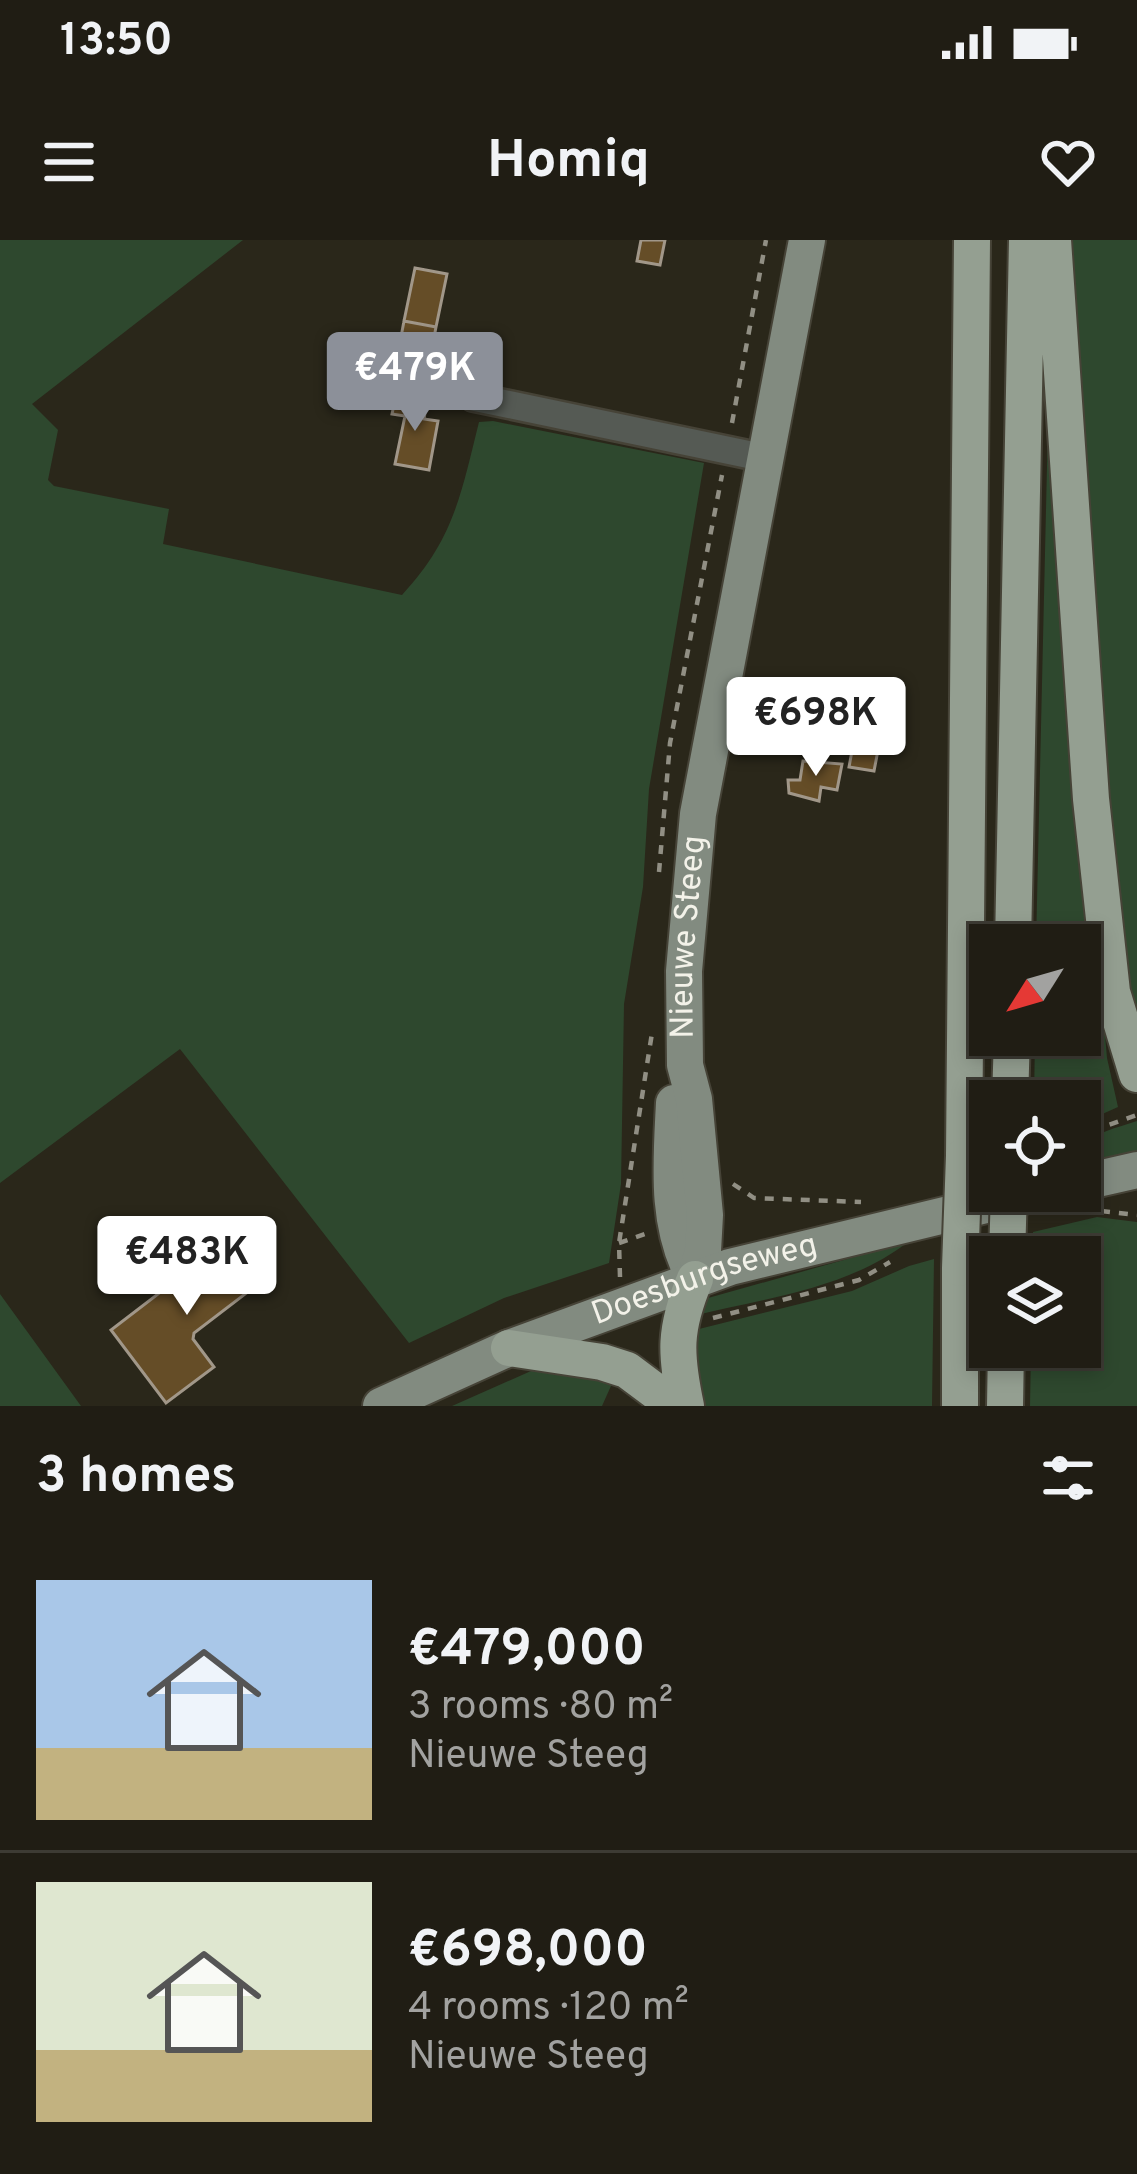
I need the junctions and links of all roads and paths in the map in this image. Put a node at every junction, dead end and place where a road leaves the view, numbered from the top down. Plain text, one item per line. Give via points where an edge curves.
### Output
1 (807, 240) edge
2 (972, 240) edge
3 (1027, 240) edge
4 (1053, 240) edge
5 (473, 397) dead end
6 (765, 458) junction
7 (1013, 924) edge
8 (1137, 1074) edge
9 (1137, 1115) edge
10 (1101, 1128) edge
11 (1137, 1170) edge
12 (1101, 1189) edge
13 (745, 1195) dead end
14 (1101, 1201) edge
15 (874, 1202) dead end
16 (969, 1209) edge
17 (1137, 1215) edge
18 (690, 1220) junction
19 (772, 1255) junction
20 (899, 1256) dead end
21 (695, 1279) junction
22 (626, 1304) junction
23 (679, 1326) junction
24 (508, 1348) junction
25 (1006, 1368) edge
26 (380, 1406) edge
27 (675, 1406) edge
28 (686, 1406) edge
29 (960, 1406) edge
30 (1005, 1406) edge

1 - 6 main road, Nieuwe Steeg
2 - 29 highway, bridge
3 - 7 highway
4 - 8 highway via 1091,799 1112,992
5 - 6 street
6 - 18 main road, Nieuwe Steeg via 698,814 684,971 685,1065 694,1099
9 - 10 path
11 - 12 main road
13 - 15 path, Doesburgseweg
14 - 17 path
16 - 19 main road, Doesburgseweg
18 - 19 main road
18 - 21 main road, Nieuwe Steeg via 683,1258
18 - 22 main road
19 - 21 main road, Doesburgseweg
20 - 23 path, Doesburgseweg via 859,1280
21 - 22 main road, Doesburgseweg
21 - 23 highway
22 - 24 main road, Doesburgseweg
23 - 28 highway
24 - 26 main road, Doesburgseweg
24 - 27 highway via 615,1366
25 - 30 highway

